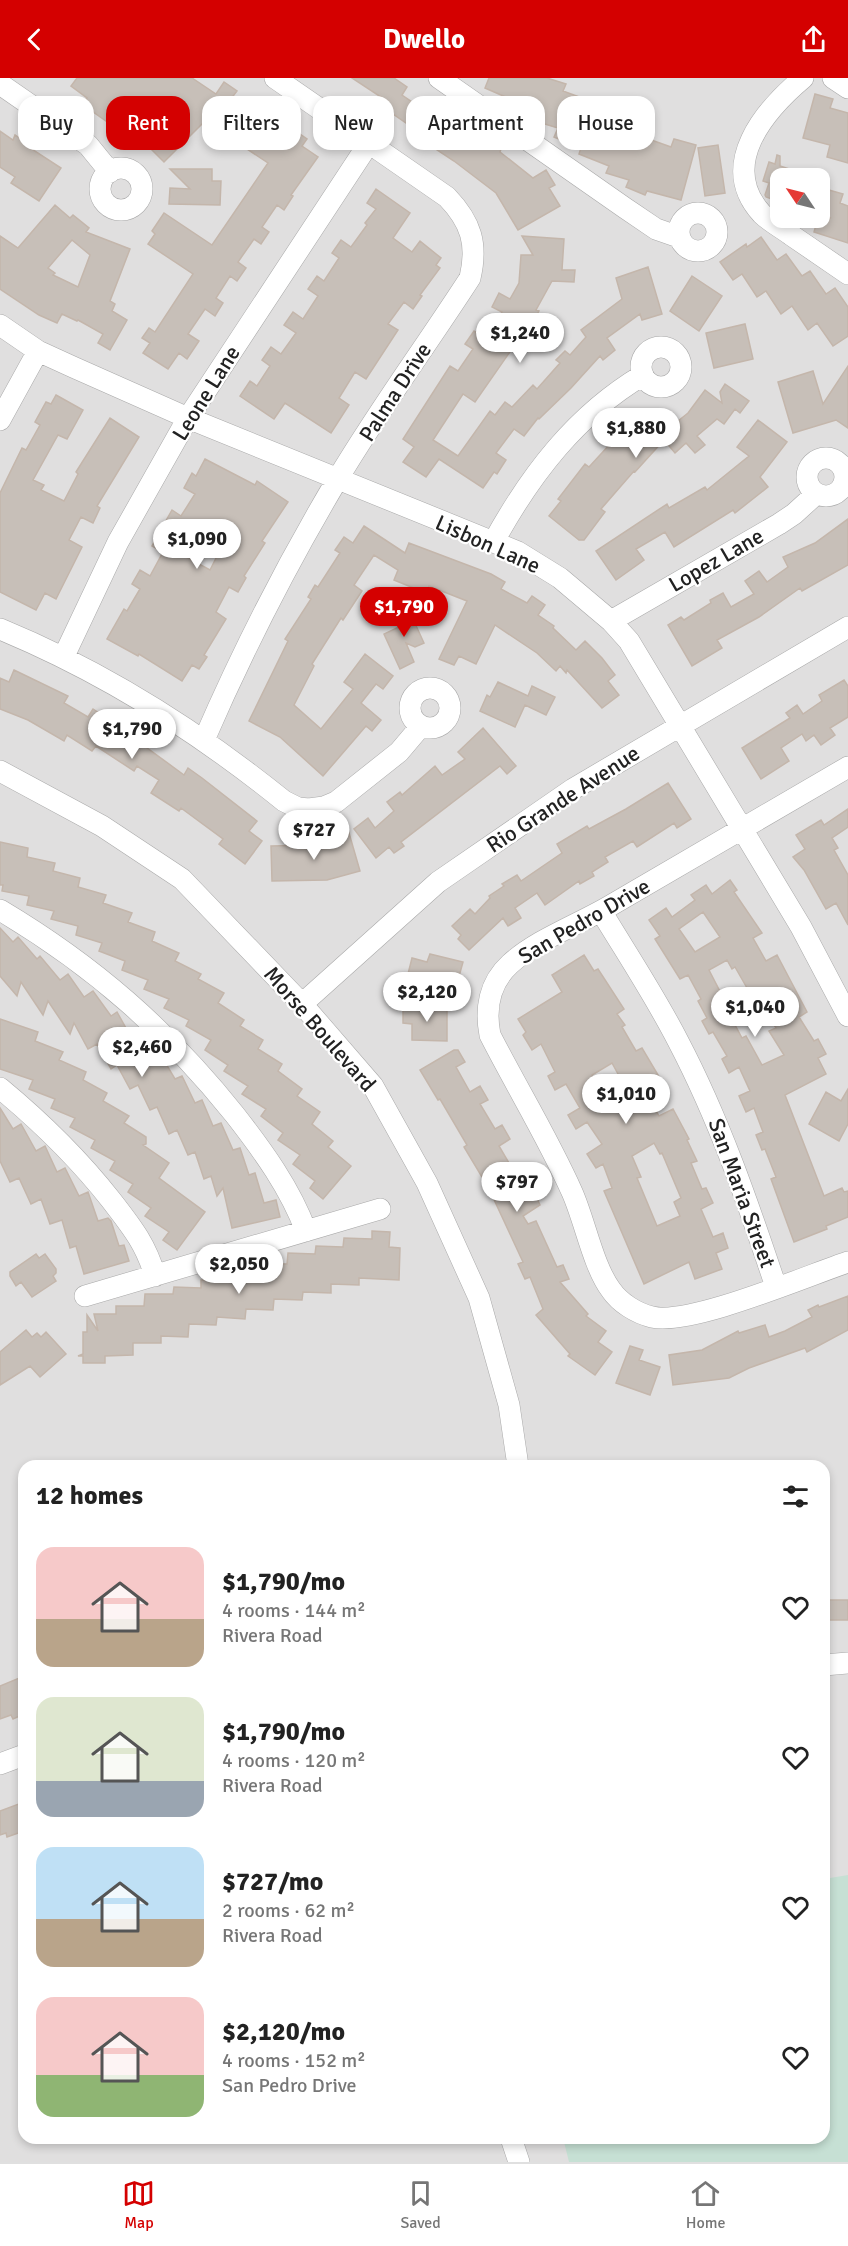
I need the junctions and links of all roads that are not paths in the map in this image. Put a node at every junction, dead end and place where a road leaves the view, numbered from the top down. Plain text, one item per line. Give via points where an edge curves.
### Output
1 (275, 78) edge
2 (439, 78) edge
3 (803, 78) edge
4 (833, 78) edge
5 (0, 84) edge
6 (848, 88) edge
7 (313, 104) edge
8 (364, 150) edge
9 (379, 150) edge
10 (110, 172) dead end
11 (679, 237) dead end
12 (848, 274) edge
13 (0, 325) edge
14 (38, 351) junction
15 (643, 375) dead end
16 (188, 418) junction
17 (0, 420) edge
18 (338, 479) junction
19 (816, 494) dead end
20 (494, 541) junction
21 (611, 621) junction
22 (848, 627) edge
23 (0, 629) edge
24 (64, 656) junction
25 (421, 726) dead end
26 (681, 726) junction
27 (204, 740) junction
28 (848, 767) edge
29 (0, 771) edge
30 (743, 829) junction
31 (0, 910) edge
32 (601, 911) junction
33 (302, 1004) junction
34 (848, 1016) edge
35 (0, 1088) edge
36 (380, 1209) dead end
37 (306, 1231) junction
38 (848, 1262) edge
39 (155, 1275) junction
40 (776, 1287) junction
41 (85, 1296) dead end
42 (517, 1460) edge
43 (848, 1663) edge
44 (830, 1664) edge
45 (18, 1757) edge
46 (0, 1764) edge
47 (513, 2144) edge
48 (519, 2162) edge

1 - 7 street, Palma Drive
2 - 11 street via 656,229
3 - 12 street via 777,102 750,140 744,159 746,183 762,214
4 - 6 street
5 - 10 street via 88,145
8 - 16 street, Leone Lane
9 - 18 street, Palma Drive via 447,197 460,211 469,227 474,261 470,278
13 - 14 street, Lisbon Lane
14 - 16 street, Lisbon Lane
14 - 17 street
15 - 20 street via 596,407 556,447 524,490
16 - 18 street, Lisbon Lane
16 - 24 street, Leone Lane via 122,534
18 - 20 street, Lisbon Lane
18 - 27 street, Palma Drive via 264,611
19 - 21 street, Lopez Lane via 778,524
20 - 21 street, Lisbon Lane via 560,578
21 - 26 street, Lisbon Lane via 629,640
22 - 26 street, Rio Grande Avenue
23 - 24 street
24 - 27 street
25 - 27 street via 399,752 336,802 309,809 284,801
26 - 30 street, Lisbon Lane
26 - 33 street, Rio Grande Avenue via 573,789 438,882
28 - 30 street, San Pedro Drive
29 - 33 street, Morse Boulevard via 102,826 182,879
30 - 32 street, San Pedro Drive
30 - 34 street, Lisbon Lane
31 - 37 street via 93,972 170,1040 258,1145 285,1185
32 - 40 street, San Maria Street via 659,1006 698,1081 732,1160
32 - 40 street, San Pedro Drive via 508,965 489,998 486,1017 490,1035 566,1179 602,1275 621,1302 637,1312 668,1318
33 - 42 street, Morse Boulevard via 373,1086 428,1183 478,1298 509,1405
35 - 39 street via 57,1138 91,1175 140,1238
36 - 37 street
37 - 39 street
38 - 40 street, San Pedro Drive
39 - 41 street
43 - 44 street
45 - 46 street
47 - 48 street

